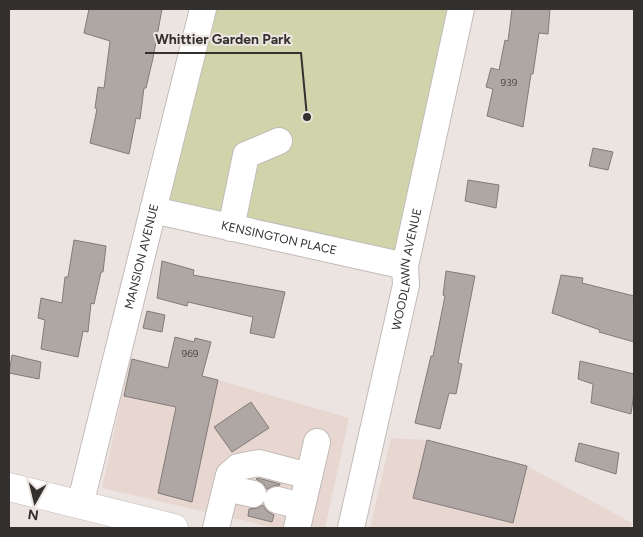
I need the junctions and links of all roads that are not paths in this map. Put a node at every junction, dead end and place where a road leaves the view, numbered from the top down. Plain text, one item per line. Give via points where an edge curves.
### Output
1 (203, 9) edge
2 (461, 9) edge
3 (279, 141) dead end
4 (153, 210) junction
5 (231, 228) junction
6 (405, 266) junction
7 (317, 442) dead end
8 (309, 476) junction
9 (9, 487) edge
10 (226, 488) junction
11 (80, 505) junction
12 (300, 517) edge
13 (161, 527) edge
14 (216, 528) edge
15 (351, 528) edge

1 - 4 street, MANSION AVENUE
2 - 6 street, WOODLAWN AVENUE
3 - 5 street via 246,155
4 - 5 street, KENSINGTON PLACE
4 - 11 street, MANSION AVENUE
5 - 6 street, KENSINGTON PLACE
6 - 15 street, WOODLAWN AVENUE via 406,285
7 - 8 street
8 - 10 street via 257,463 238,467 229,476
8 - 12 street
9 - 11 main road
10 - 12 street via 265,497
10 - 14 street
11 - 13 main road

